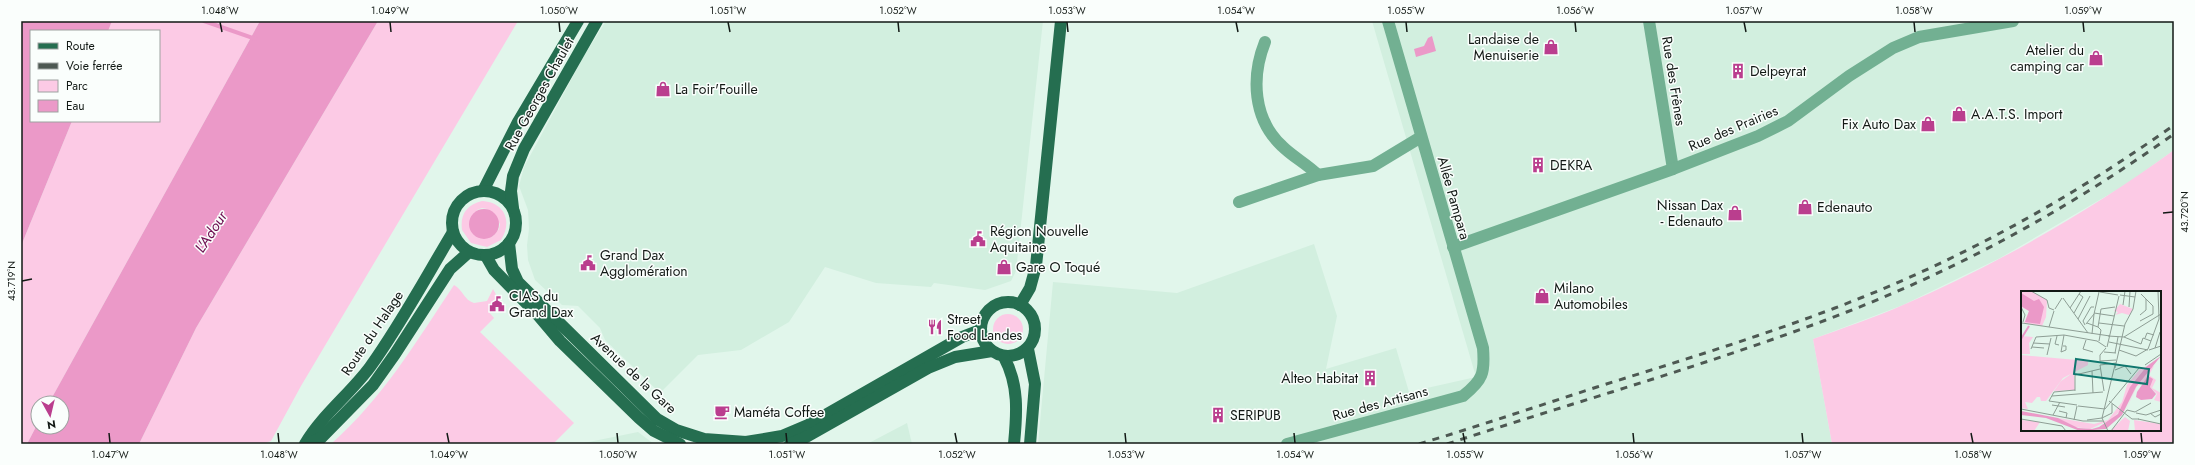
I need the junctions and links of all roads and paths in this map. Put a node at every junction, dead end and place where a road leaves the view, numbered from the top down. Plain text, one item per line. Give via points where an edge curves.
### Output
1 (578, 21) edge
2 (597, 21) edge
3 (1061, 21) edge
4 (1388, 21) edge
5 (1649, 21) edge
6 (2013, 21) edge
7 (1265, 42) dead end
8 (1421, 136) junction
9 (1673, 169) junction
10 (1318, 174) junction
11 (483, 191) junction
12 (1239, 202) dead end
13 (513, 208) junction
14 (453, 232) junction
15 (509, 243) junction
16 (1453, 247) junction
17 (469, 252) junction
18 (486, 256) junction
19 (1020, 305) junction
20 (980, 330) junction
21 (1028, 349) junction
22 (992, 351) junction
23 (1004, 357) junction
24 (1478, 384) joint
25 (307, 444) edge
26 (680, 444) edge
27 (790, 444) edge
28 (1014, 444) edge
29 (1030, 444) edge
30 (1287, 444) edge

1 - 11 main road, Rue Georges Chaulet via 518,122
2 - 13 main road, Rue Georges Chaulet via 524,149 513,176
3 - 19 main road via 1036,266 1030,288
4 - 8 street, Allée Pampara
5 - 9 street, Rue des Frênes
6 - 9 street, Rue des Prairies via 1919,37 1893,48 1849,76 1788,121 1758,136
7 - 10 street via 1259,56 1255,81 1258,106 1269,132 1282,147
8 - 10 street via 1372,166
8 - 16 street, Allée Pampara
9 - 16 street, Rue des Prairies
10 - 12 street
11 - 13 main road via 495,193
11 - 14 main road via 467,196 456,208
13 - 15 main road via 516,230
14 - 17 main road via 462,247
14 - 25 main road, Route du Halage via 370,367 313,430
15 - 18 main road via 503,250
15 - 20 main road, Avenue de la Gare via 512,269 518,282 548,313 657,419 676,430 704,439 746,442 793,432 962,337
16 - 24 street, Allée Pampara via 1483,348 1483,372
17 - 18 main road
17 - 25 main road, Route du Halage via 450,269 373,385 321,438
18 - 26 main road, Avenue de la Gare via 494,270 583,364 650,427
19 - 20 main road via 1003,302 995,305 983,317
19 - 21 main road via 1032,316 1035,325 1035,333
20 - 22 main road via 983,342
21 - 23 main road via 1012,357
21 - 29 main road via 1035,384
22 - 23 main road
22 - 27 main road via 955,357 928,368
23 - 28 main road via 1016,389
24 - 30 street, Rue des Artisans via 1463,396

